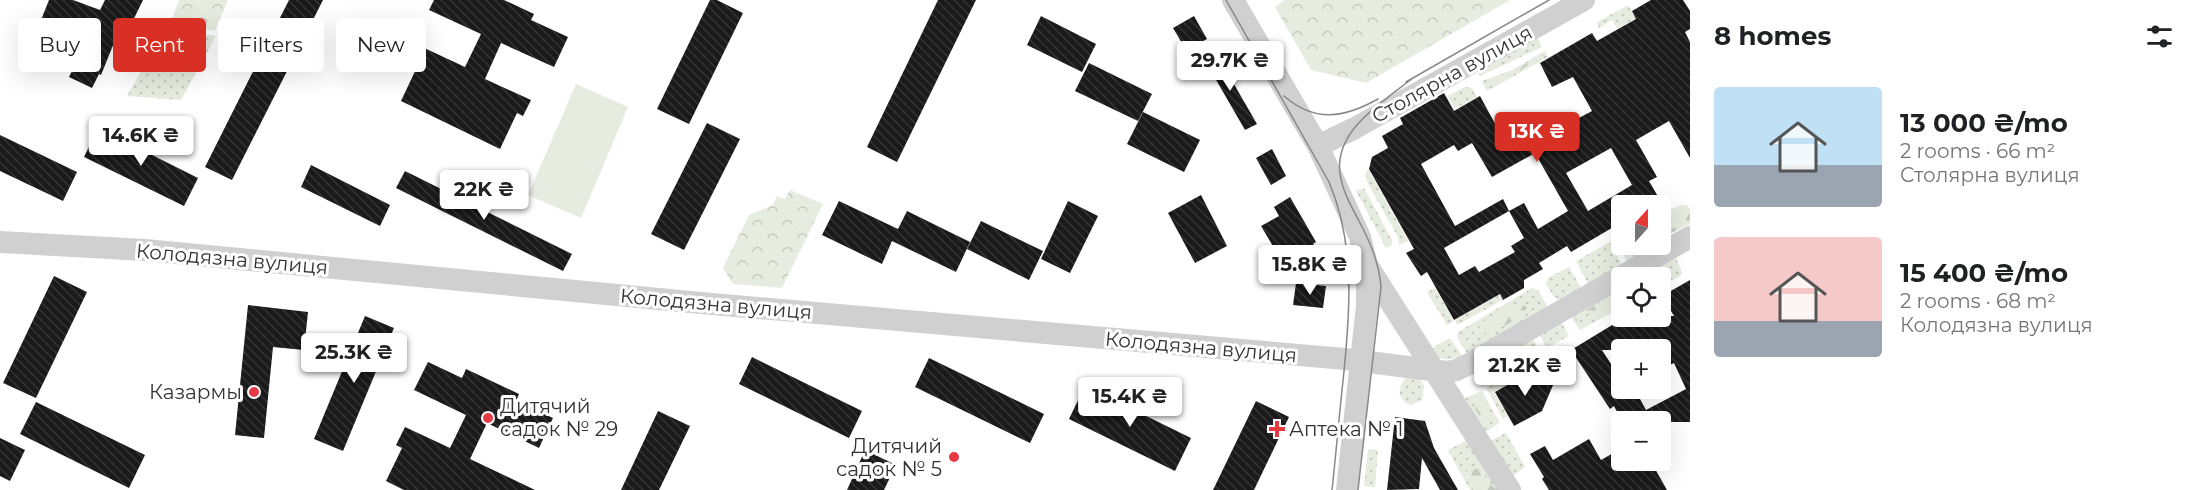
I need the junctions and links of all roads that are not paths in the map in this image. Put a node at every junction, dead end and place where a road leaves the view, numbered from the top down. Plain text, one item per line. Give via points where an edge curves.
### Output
1 (1233, 0) edge
2 (1584, 0) edge
3 (1318, 146) junction
4 (1690, 237) edge
5 (0, 242) edge
6 (1367, 265) junction
7 (1360, 361) junction
8 (1433, 369) junction
9 (1347, 490) edge
10 (1510, 490) edge

1 - 3 street
2 - 3 street, Столярна вулиця
3 - 6 street via 1359,237
4 - 8 street, Колодязна вулиця via 1457,370
5 - 7 street, Колодязна вулиця via 145,250
6 - 7 street
6 - 8 street
7 - 8 street, Колодязна вулиця
7 - 9 street
8 - 10 street

